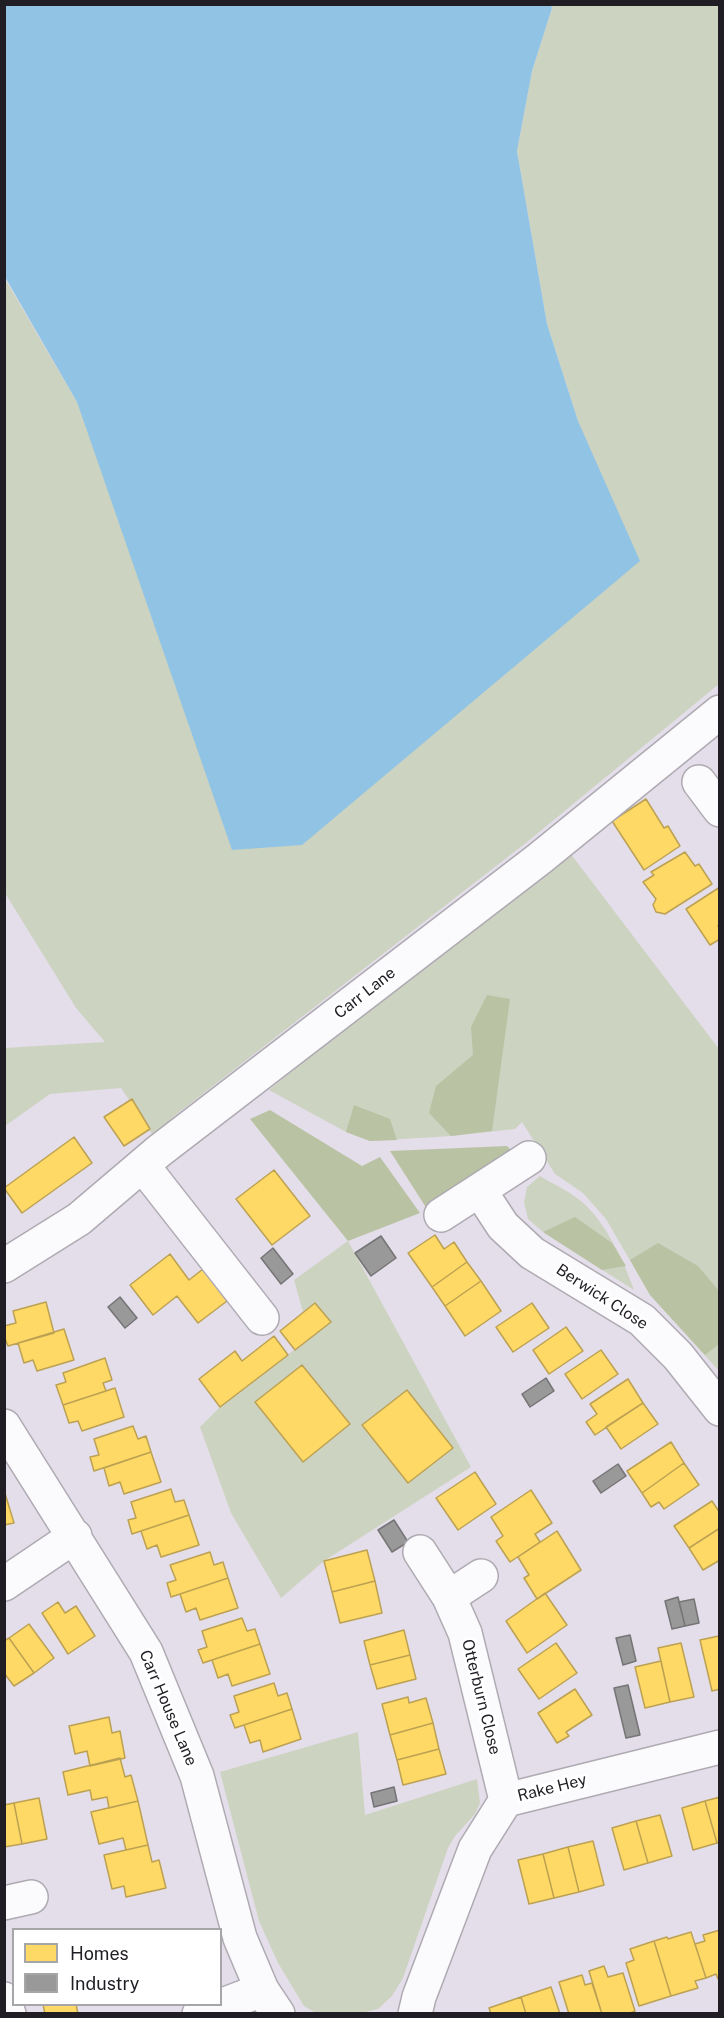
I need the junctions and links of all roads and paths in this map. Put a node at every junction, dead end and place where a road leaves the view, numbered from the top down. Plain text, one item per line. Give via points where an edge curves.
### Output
1 (720, 712) edge
2 (699, 782) dead end
3 (720, 810) edge
4 (530, 1158) dead end
5 (143, 1166) junction
6 (480, 1191) junction
7 (441, 1215) dead end
8 (4, 1266) edge
9 (262, 1318) dead end
10 (720, 1409) edge
11 (4, 1426) edge
12 (75, 1536) junction
13 (420, 1552) dead end
14 (481, 1576) dead end
15 (4, 1584) edge
16 (449, 1597) junction
17 (720, 1747) edge
18 (506, 1800) junction
19 (4, 1999) edge
20 (270, 2002) edge
21 (9, 2013) edge
22 (199, 2013) edge
23 (415, 2013) edge

1 - 5 street, Carr Lane via 539,859
2 - 3 street
4 - 6 street
5 - 8 street, Carr Lane via 79,1219
5 - 9 street
6 - 7 street
6 - 10 street, Berwick Close via 503,1226 532,1253 642,1320 678,1356
11 - 12 street, Carr House Lane
12 - 15 street
12 - 20 street, Carr House Lane via 146,1652 197,1776 240,1938
13 - 16 street, Otterburn Close
14 - 16 street
16 - 18 street, Otterburn Close via 465,1633
17 - 18 street, Rake Hey
18 - 23 street, Rake Hey via 475,1849
19 - 21 street
20 - 22 street

